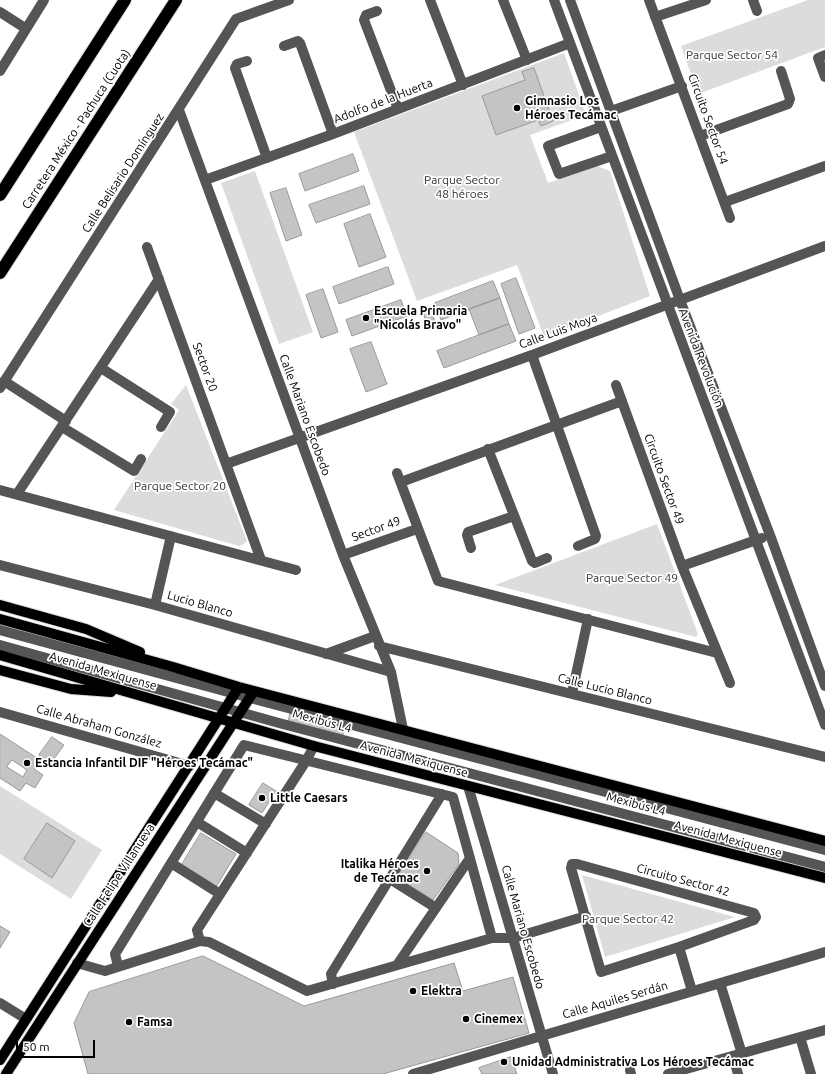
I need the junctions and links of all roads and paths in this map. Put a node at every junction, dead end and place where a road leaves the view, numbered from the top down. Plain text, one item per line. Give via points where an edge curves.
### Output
1 (44, 0) edge
2 (125, 0) edge
3 (176, 0) edge
4 (289, 0) edge
5 (430, 0) edge
6 (503, 0) edge
7 (554, 0) edge
8 (570, 0) edge
9 (649, 0) edge
10 (706, 0) edge
11 (753, 0) edge
12 (377, 11) dead end
13 (757, 11) dead end
14 (0, 12) edge
15 (655, 17) junction
16 (25, 28) junction
17 (570, 43) junction
18 (284, 46) dead end
19 (825, 55) edge
20 (526, 60) junction
21 (247, 61) dead end
22 (0, 70) edge
23 (781, 71) dead end
24 (825, 77) edge
25 (462, 85) junction
26 (682, 86) junction
27 (398, 109) junction
28 (179, 110) junction
29 (611, 111) junction
30 (601, 126) junction
31 (333, 134) junction
32 (700, 136) junction
33 (612, 156) junction
34 (267, 158) junction
35 (825, 166) edge
36 (205, 180) junction
37 (0, 195) edge
38 (725, 202) junction
39 (730, 218) dead end
40 (825, 246) edge
41 (147, 247) dead end
42 (0, 274) edge
43 (159, 279) junction
44 (680, 300) junction
45 (667, 305) junction
46 (532, 355) junction
47 (101, 368) junction
48 (2, 384) edge
49 (616, 385) dead end
50 (622, 401) junction
51 (64, 424) junction
52 (556, 425) junction
53 (161, 427) dead end
54 (300, 438) junction
55 (488, 449) junction
56 (141, 458) dead end
57 (226, 464) junction
58 (0, 490) edge
59 (17, 494) junction
60 (514, 516) junction
61 (417, 528) junction
62 (770, 535) junction
63 (171, 536) junction
64 (756, 540) junction
65 (578, 546) dead end
66 (471, 548) dead end
67 (343, 555) junction
68 (547, 558) dead end
69 (261, 560) junction
70 (0, 565) edge
71 (682, 566) junction
72 (296, 570) dead end
73 (0, 605) edge
74 (155, 605) junction
75 (0, 619) edge
76 (588, 619) junction
77 (0, 630) edge
78 (375, 636) junction
79 (0, 645) edge
80 (379, 646) junction
81 (717, 653) junction
82 (326, 654) junction
83 (0, 655) edge
84 (174, 667) junction
85 (0, 670) edge
86 (391, 672) junction
87 (730, 683) dead end
88 (825, 686) edge
89 (237, 690) junction
90 (132, 693) junction
91 (572, 694) junction
92 (252, 695) junction
93 (227, 708) junction
94 (0, 712) edge
95 (241, 712) junction
96 (220, 719) junction
97 (234, 723) junction
98 (825, 725) edge
99 (403, 729) junction
100 (314, 746) junction
101 (825, 757) edge
102 (306, 761) junction
103 (190, 766) junction
104 (427, 776) junction
105 (468, 786) junction
106 (420, 788) junction
107 (214, 793) junction
108 (442, 794) junction
109 (197, 822) junction
110 (266, 824) junction
111 (825, 841) edge
112 (825, 850) edge
113 (247, 853) junction
114 (470, 858) junction
115 (171, 863) junction
116 (825, 867) edge
117 (825, 878) edge
118 (390, 879) junction
119 (220, 894) junction
120 (436, 908) junction
121 (586, 916) junction
122 (492, 938) junction
123 (512, 938) junction
124 (200, 941) junction
125 (679, 947) junction
126 (825, 952) edge
127 (77, 963) junction
128 (397, 965) junction
129 (118, 966) junction
130 (720, 983) junction
131 (333, 984) junction
132 (692, 991) junction
133 (0, 1003) edge
134 (26, 1019) junction
135 (825, 1030) edge
136 (541, 1035) junction
137 (800, 1037) junction
138 (738, 1055) junction
139 (0, 1060) edge
140 (6, 1074) edge
141 (413, 1074) edge
142 (553, 1074) edge
143 (668, 1074) edge
144 (738, 1074) edge
145 (811, 1074) edge

1 - 16 street
2 - 37 highway
3 - 42 highway, Carretera México - Pachuca (Cuota)
4 - 28 street, Calle Belisario Domínguez via 236,19
5 - 25 street
6 - 20 street
7 - 17 street, Avenida Revolución
8 - 29 street, Avenida Revolución
9 - 15 street, Circuito Sector 54
10 - 15 street
11 - 13 street
12 - 27 street via 366,15 364,20
14 - 16 street
15 - 26 street, Circuito Sector 54
16 - 22 street
17 - 20 street, Adolfo de la Huerta
17 - 30 street, Avenida Revolución
18 - 31 street via 298,41 300,43
19 - 24 street via 818,58
20 - 25 street, Adolfo de la Huerta
21 - 34 street via 237,64 235,68
23 - 32 street via 790,99 788,104
25 - 27 street, Adolfo de la Huerta
26 - 29 street
26 - 32 street, Circuito Sector 54
27 - 31 street, Adolfo de la Huerta
28 - 36 street, Calle Mariano Escobedo
28 - 48 street, Calle Belisario Domínguez
29 - 44 street, Avenida Revolución
30 - 33 street, Avenida Revolución
30 - 33 street via 548,146 559,174
31 - 34 street, Adolfo de la Huerta
32 - 38 street, Circuito Sector 54
33 - 45 street, Avenida Revolución
34 - 36 street, Adolfo de la Huerta
35 - 38 street
36 - 54 street, Calle Mariano Escobedo
38 - 39 street, Circuito Sector 54
40 - 44 street, Calle Luis Moya
41 - 43 street, Sector 20
43 - 47 street
43 - 57 street, Sector 20
44 - 45 street, Calle Luis Moya
44 - 62 street, Avenida Revolución
45 - 46 street, Calle Luis Moya
45 - 64 street, Avenida Revolución
46 - 52 street
46 - 54 street, Calle Luis Moya
47 - 51 street
47 - 53 street via 170,412
48 - 51 street
49 - 50 street, Circuito Sector 49
50 - 52 street
50 - 71 street, Circuito Sector 49
51 - 56 street via 134,471
51 - 59 street
52 - 55 street
52 - 65 street via 596,536 595,539
54 - 57 street
54 - 67 street, Calle Mariano Escobedo
55 - 60 street
55 - 61 street, Sector 49 via 399,477
57 - 69 street, Sector 20
58 - 59 street
59 - 63 street
60 - 66 street via 468,532
60 - 68 street via 533,563
61 - 67 street, Sector 49
61 - 76 street, Sector 49 via 438,581
62 - 64 street
62 - 88 street, Avenida Revolución
63 - 69 street
63 - 74 street
64 - 71 street
64 - 98 street, Avenida Revolución
67 - 78 street, Calle Mariano Escobedo
69 - 72 street
70 - 74 street, Lucio Blanco
71 - 81 street, Circuito Sector 49
73 - 84 main road via 86,629
74 - 82 street, Lucio Blanco
75 - 84 main road, Avenida Mexiquense
76 - 81 street
76 - 91 street
77 - 89 street, Mexibús L4
78 - 80 street, Calle Mariano Escobedo
78 - 82 street
79 - 93 street, Mexibús L4
80 - 86 street, Calle Mariano Escobedo
80 - 91 street, Calle Lucio Blanco
81 - 87 street, Circuito Sector 49
82 - 86 street, Lucio Blanco
83 - 90 main road, Avenida Mexiquense
84 - 89 main road, Avenida Mexiquense
85 - 90 main road via 71,689
86 - 99 street, Calle Mariano Escobedo
89 - 92 street, Mexibús L4
89 - 93 main road, Calle Felipe Villanueva
90 - 96 main road, Avenida Mexiquense
91 - 101 street, Calle Lucio Blanco
92 - 95 main road, Calle Felipe Villanueva
92 - 99 main road, Avenida Mexiquense
92 - 112 street, Mexibús L4
93 - 95 street, Mexibús L4
93 - 96 main road, Calle Felipe Villanueva
94 - 103 street, Calle Abraham González
95 - 97 main road, Calle Felipe Villanueva
95 - 116 street, Mexibús L4
96 - 97 main road, Avenida Mexiquense
96 - 103 main road, Calle Felipe Villanueva
97 - 100 main road, Avenida Mexiquense
97 - 127 main road, Calle Felipe Villanueva
99 - 111 main road, Avenida Mexiquense
100 - 102 street
100 - 104 main road, Avenida Mexiquense
102 - 106 street
102 - 107 street via 244,745
102 - 110 street
103 - 134 main road, Calle Felipe Villanueva
104 - 105 main road, Avenida Mexiquense
104 - 106 street
105 - 117 main road, Avenida Mexiquense
105 - 123 street, Calle Mariano Escobedo
106 - 108 street
107 - 109 street
107 - 110 street
108 - 114 street via 453,797
108 - 118 street
109 - 113 street
109 - 115 street
110 - 113 street
113 - 119 street
114 - 120 street
114 - 122 street
115 - 119 street
115 - 129 street via 115,954
118 - 120 street
118 - 131 street via 331,974
119 - 124 street via 197,930
120 - 128 street
121 - 123 street
121 - 125 street, Circuito Sector 42 via 601,972
121 - 125 street, Circuito Sector 42 via 571,868 572,864 754,913 756,917 754,920
122 - 123 street
122 - 128 street
123 - 136 street, Calle Mariano Escobedo
124 - 129 street
124 - 131 street via 209,942 307,991
125 - 132 street
126 - 130 street, Calle Aquiles Serdán
127 - 129 street via 105,971
127 - 140 main road, Calle Felipe Villanueva
128 - 131 street
130 - 132 street, Calle Aquiles Serdán
130 - 138 street
132 - 136 street, Calle Aquiles Serdán
133 - 134 street
134 - 139 main road, Calle Felipe Villanueva
135 - 137 street
136 - 141 street, Calle Aquiles Serdán
136 - 142 street, Calle Mariano Escobedo
137 - 138 street
137 - 145 street
138 - 143 street
138 - 144 street

